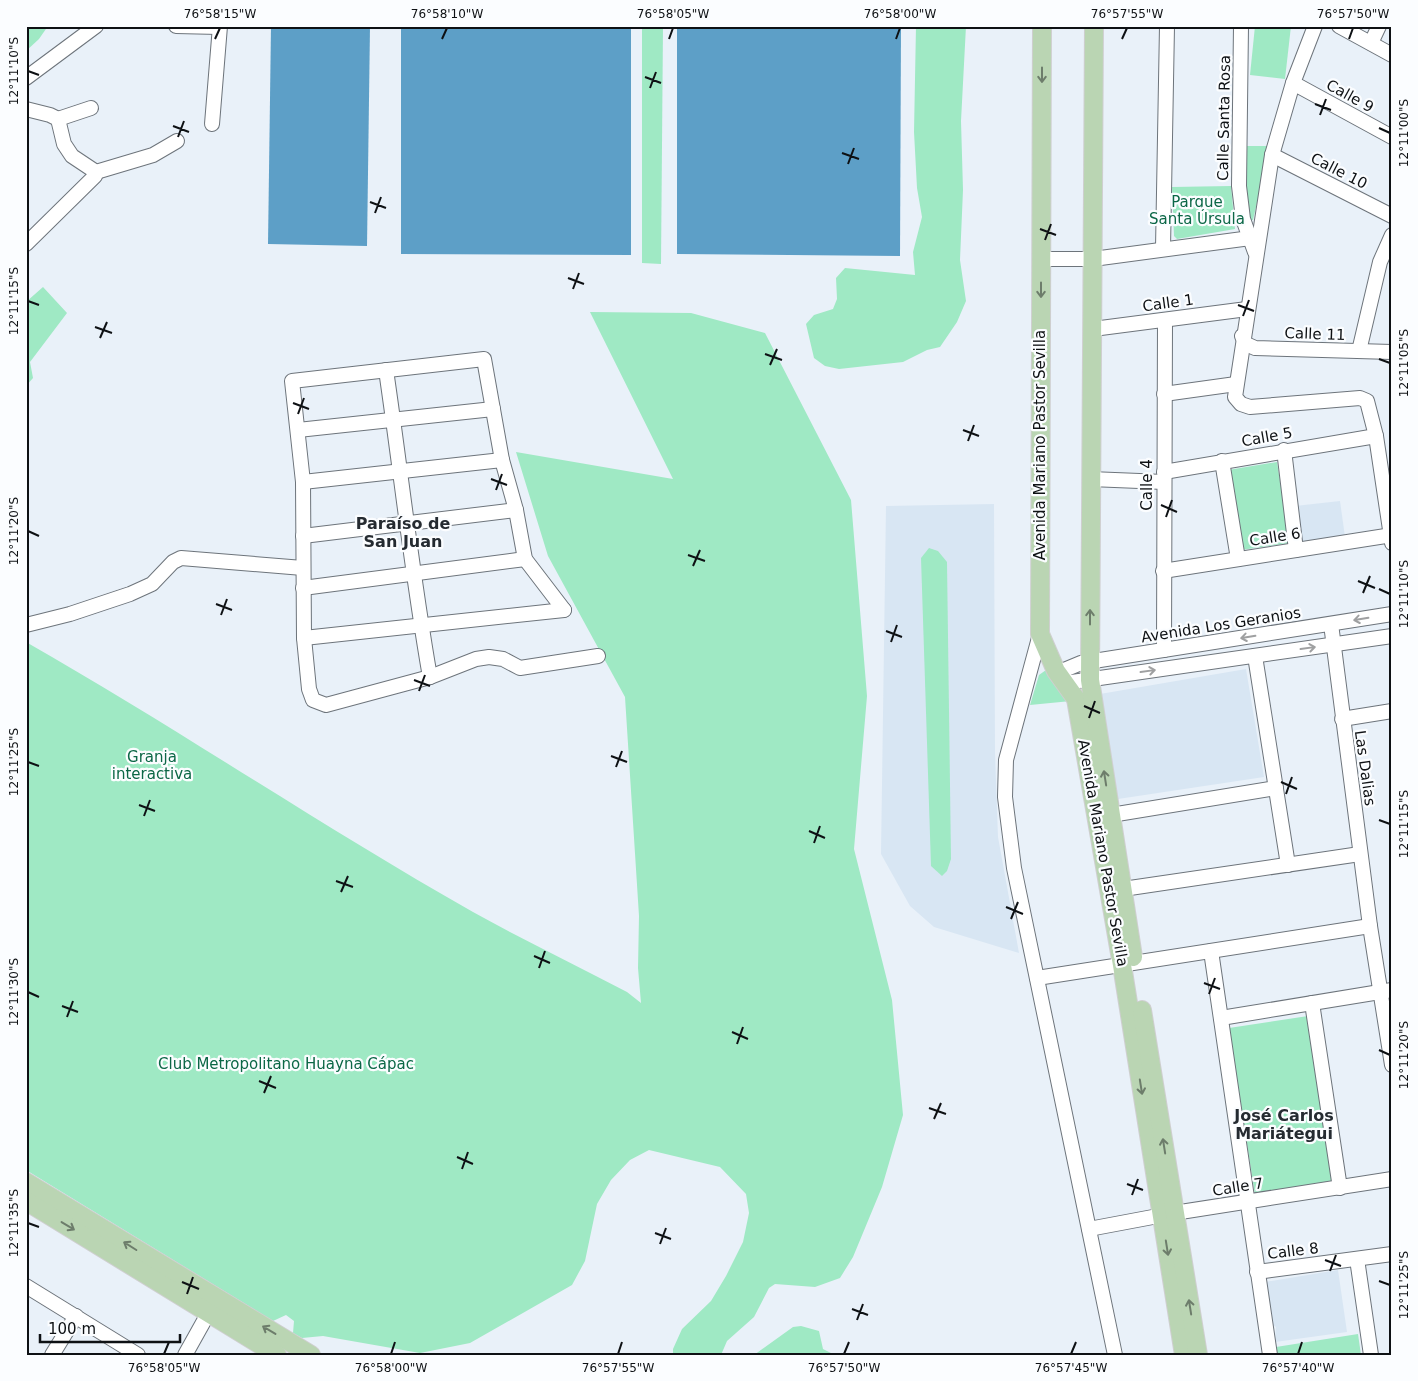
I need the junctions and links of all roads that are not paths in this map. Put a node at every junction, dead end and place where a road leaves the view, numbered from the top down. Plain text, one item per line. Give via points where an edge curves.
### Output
1 (96, 26) edge
2 (176, 26) edge
3 (1042, 26) edge
4 (1094, 26) edge
5 (1167, 26) edge
6 (1241, 26) edge
7 (1315, 26) edge
8 (1339, 26) edge
9 (1379, 26) edge
10 (219, 27) edge
11 (1371, 44) junction
12 (1392, 55) edge
13 (26, 78) edge
14 (1293, 83) junction
15 (91, 108) dead end
16 (26, 109) edge
17 (58, 120) junction
18 (212, 124) dead end
19 (1392, 137) edge
20 (177, 142) dead end
21 (1272, 155) junction
22 (96, 172) junction
23 (1392, 216) edge
24 (1392, 235) edge
25 (1255, 238) junction
26 (26, 244) edge
27 (1163, 248) junction
28 (1041, 259) junction
29 (1093, 259) junction
30 (1247, 309) junction
31 (1165, 320) junction
32 (1093, 329) junction
33 (1242, 336) junction
34 (1359, 351) junction
35 (1392, 352) edge
36 (386, 370) junction
37 (1236, 390) junction
38 (1164, 394) junction
39 (493, 409) junction
40 (394, 420) junction
41 (298, 430) junction
42 (1376, 436) junction
43 (1284, 450) junction
44 (502, 460) junction
45 (1222, 461) junction
46 (401, 471) junction
47 (1164, 477) junction
48 (1090, 479) junction
49 (303, 482) junction
50 (516, 510) junction
51 (408, 523) junction
52 (303, 536) junction
53 (1391, 538) edge
54 (1296, 550) junction
55 (526, 559) junction
56 (1238, 559) junction
57 (303, 568) junction
58 (1163, 570) junction
59 (412, 574) junction
60 (303, 588) junction
61 (1392, 614) edge
62 (1330, 624) junction
63 (26, 625) edge
64 (421, 625) junction
65 (1040, 634) junction
66 (1392, 636) edge
67 (304, 638) junction
68 (1333, 645) junction
69 (1164, 650) junction
70 (598, 656) dead end
71 (1255, 656) junction
72 (1113, 658) junction
73 (1090, 662) junction
74 (1116, 676) junction
75 (430, 677) junction
76 (1061, 678) junction
77 (1090, 680) junction
78 (1392, 712) edge
79 (1342, 719) junction
80 (1276, 788) junction
81 (1111, 815) junction
82 (1360, 854) junction
83 (1288, 864) junction
84 (1122, 889) junction
85 (1370, 926) junction
86 (1211, 951) junction
87 (1128, 964) junction
88 (1037, 978) junction
89 (1386, 991) edge
90 (1312, 1003) junction
91 (1221, 1018) junction
92 (1392, 1065) edge
93 (1392, 1179) edge
94 (26, 1182) edge
95 (1340, 1188) junction
96 (26, 1201) edge
97 (1248, 1202) junction
98 (1168, 1214) junction
99 (1089, 1229) junction
100 (1392, 1254) edge
101 (1357, 1259) junction
102 (1257, 1272) junction
103 (26, 1286) edge
104 (209, 1312) junction
105 (76, 1316) junction
106 (137, 1354) edge
107 (52, 1355) edge
108 (185, 1355) edge
109 (277, 1355) edge
110 (310, 1355) edge
111 (1115, 1355) edge
112 (1184, 1355) edge
113 (1198, 1355) edge
114 (1270, 1355) edge
115 (1371, 1355) edge

1 - 13 street
2 - 10 street
3 -> 28 main road, Avenida Mariano Pastor Sevilla
4 - 29 main road, Avenida Mariano Pastor Sevilla
5 - 27 street
6 - 25 street, Calle Santa Rosa via 1239,186 1243,219
7 - 14 street
8 - 11 street
9 - 11 street
10 - 18 street
11 - 12 street
14 - 19 street, Calle 9
14 - 21 street
15 - 17 street
16 - 17 street
17 - 22 street via 64,144 72,156
20 - 22 street via 153,155
21 - 23 street, Calle 10
21 - 25 street
22 - 26 street
24 - 34 street via 1380,262
25 - 27 street
25 - 30 street via 1256,252
27 - 29 street
28 - 29 street
28 -> 65 main road, Avenida Mariano Pastor Sevilla
29 - 32 main road, Avenida Mariano Pastor Sevilla
30 - 31 street, Calle 1
30 - 33 street
31 - 32 street, Calle 1
31 - 38 street, Calle 4
32 - 48 main road, Avenida Mariano Pastor Sevilla
33 - 34 street, Calle 11 via 1246,344 1255,348
33 - 37 street
34 - 35 street, Calle 11
36 - 39 street via 484,359
36 - 40 street
36 - 41 street via 292,381
37 - 38 street
37 - 42 street via 1241,404 1250,407 1364,399 1369,403
38 - 47 street, Calle 4
39 - 40 street
39 - 44 street
40 - 41 street
40 - 46 street
41 - 49 street
42 - 43 street, Calle 5
42 - 53 street
43 - 45 street, Calle 5
43 - 54 street
44 - 46 street
44 - 50 street
45 - 47 street, Calle 5
45 - 56 street
46 - 49 street
46 - 51 street
47 - 48 street, Calle 5
47 - 58 street, Calle 4
73 -> 48 main road, Avenida Mariano Pastor Sevilla
49 - 52 street
50 - 51 street
50 - 55 street
51 - 52 street
51 - 59 street
52 - 57 street
53 - 54 street, Calle 6
54 - 56 street, Calle 6
55 - 59 street
55 - 64 street via 564,610
56 - 58 street, Calle 6
57 - 60 street
57 - 63 street via 181,558 152,584 130,594
58 - 69 street, Calle 4
59 - 60 street
59 - 64 street
60 - 67 street
61 -> 62 street, Avenida Los Geranios
62 - 68 street, Las Dalias
62 -> 69 street, Avenida Los Geranios
64 - 67 street
64 - 75 street
65 - 76 main road, Avenida Mariano Pastor Sevilla
65 - 88 street via 1006,760 1005,797 1014,868
66 - 68 street
67 - 75 street via 309,689 313,700 320,704
71 -> 68 street
68 - 79 street, Las Dalias
69 - 72 street, Avenida Los Geranios
70 - 75 street via 520,668 503,659 489,657
74 -> 71 street
71 - 80 street
72 - 73 street, Avenida Los Geranios
72 - 74 street
73 - 76 street, Avenida Los Geranios
73 - 77 main road, Avenida Mariano Pastor Sevilla
74 - 77 street
76 - 77 street
76 - 87 main road, Avenida Mariano Pastor Sevilla via 1076,699
81 -> 77 main road, Avenida Mariano Pastor Sevilla
78 - 79 street
79 - 82 street, Las Dalias
80 - 81 street
80 - 83 street
81 - 84 main road, Avenida Mariano Pastor Sevilla
82 - 83 street
82 - 85 street, Las Dalias
83 - 84 street
84 - 87 main road, Avenida Mariano Pastor Sevilla
85 - 86 street
85 - 89 street, Las Dalias
86 - 87 street
86 - 91 street
87 - 88 street
87 - 98 main road, Avenida Mariano Pastor Sevilla
88 - 99 street
89 - 90 street
89 - 92 street, Las Dalias
90 - 91 street
90 - 95 street
91 - 97 street
93 - 95 street, Calle 7
110 -> 94 main road
95 - 97 street, Calle 7
96 -> 104 main road
97 - 98 street, Calle 7
97 - 102 street
98 - 99 street, Calle 7
98 -> 112 main road, Avenida Mariano Pastor Sevilla
113 -> 98 main road, Avenida Mariano Pastor Sevilla
99 - 111 street
100 - 101 street, Calle 8
101 - 102 street, Calle 8
101 - 115 street
102 - 114 street
103 - 105 street
104 - 108 street
104 - 109 main road
105 - 106 street
105 - 107 street

